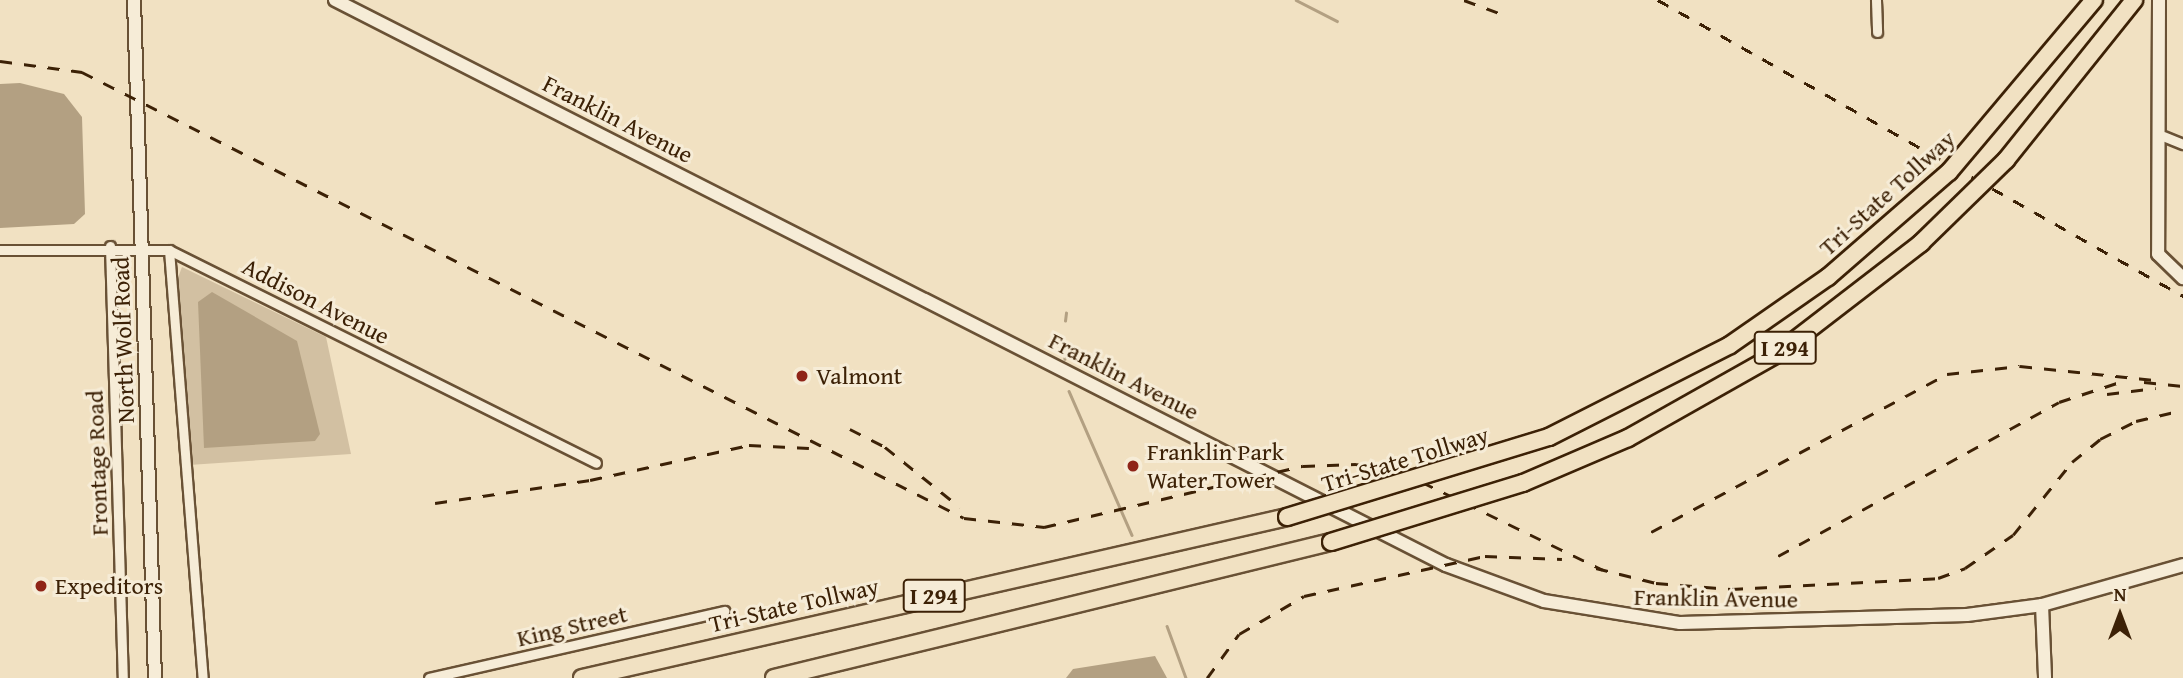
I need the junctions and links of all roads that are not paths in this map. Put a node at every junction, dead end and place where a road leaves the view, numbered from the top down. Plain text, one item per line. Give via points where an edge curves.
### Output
1 (134, 0) edge
2 (335, 0) edge
3 (1876, 0) edge
4 (2094, 0) edge
5 (2134, 0) edge
6 (2160, 0) edge
7 (1877, 32) dead end
8 (2163, 136) junction
9 (2183, 145) edge
10 (142, 245) junction
11 (110, 246) junction
12 (0, 250) edge
13 (169, 250) junction
14 (2183, 278) edge
15 (596, 463) dead end
16 (2183, 565) edge
17 (2042, 605) junction
18 (724, 611) dead end
19 (123, 678) edge
20 (155, 678) edge
21 (203, 678) edge
22 (429, 678) edge
23 (582, 678) edge
24 (774, 678) edge
25 (2045, 678) edge

1 - 10 main road, North Wolf Road
2 - 17 main road, Franklin Avenue via 1446,565 1515,592 1587,612 1680,623 1967,615
3 - 7 street
4 - 23 highway, Tri-State Tollway / I 294, bridge via 1949,172 1828,277 1730,345 1549,437 1287,517
5 - 24 highway, I 294, bridge via 2007,160 1901,260 1777,354 1628,438 1523,483 1331,541
6 - 8 main road
8 - 9 street
8 - 14 main road via 2155,160 2158,254
10 - 11 street, Addison Avenue
10 - 13 street, Addison Avenue
10 - 20 main road, North Wolf Road
11 - 12 street, Addison Avenue
11 - 19 street, Frontage Road
13 - 15 street, Addison Avenue
13 - 21 street
16 - 17 main road, Franklin Avenue
17 - 25 main road
18 - 22 street, King Street

